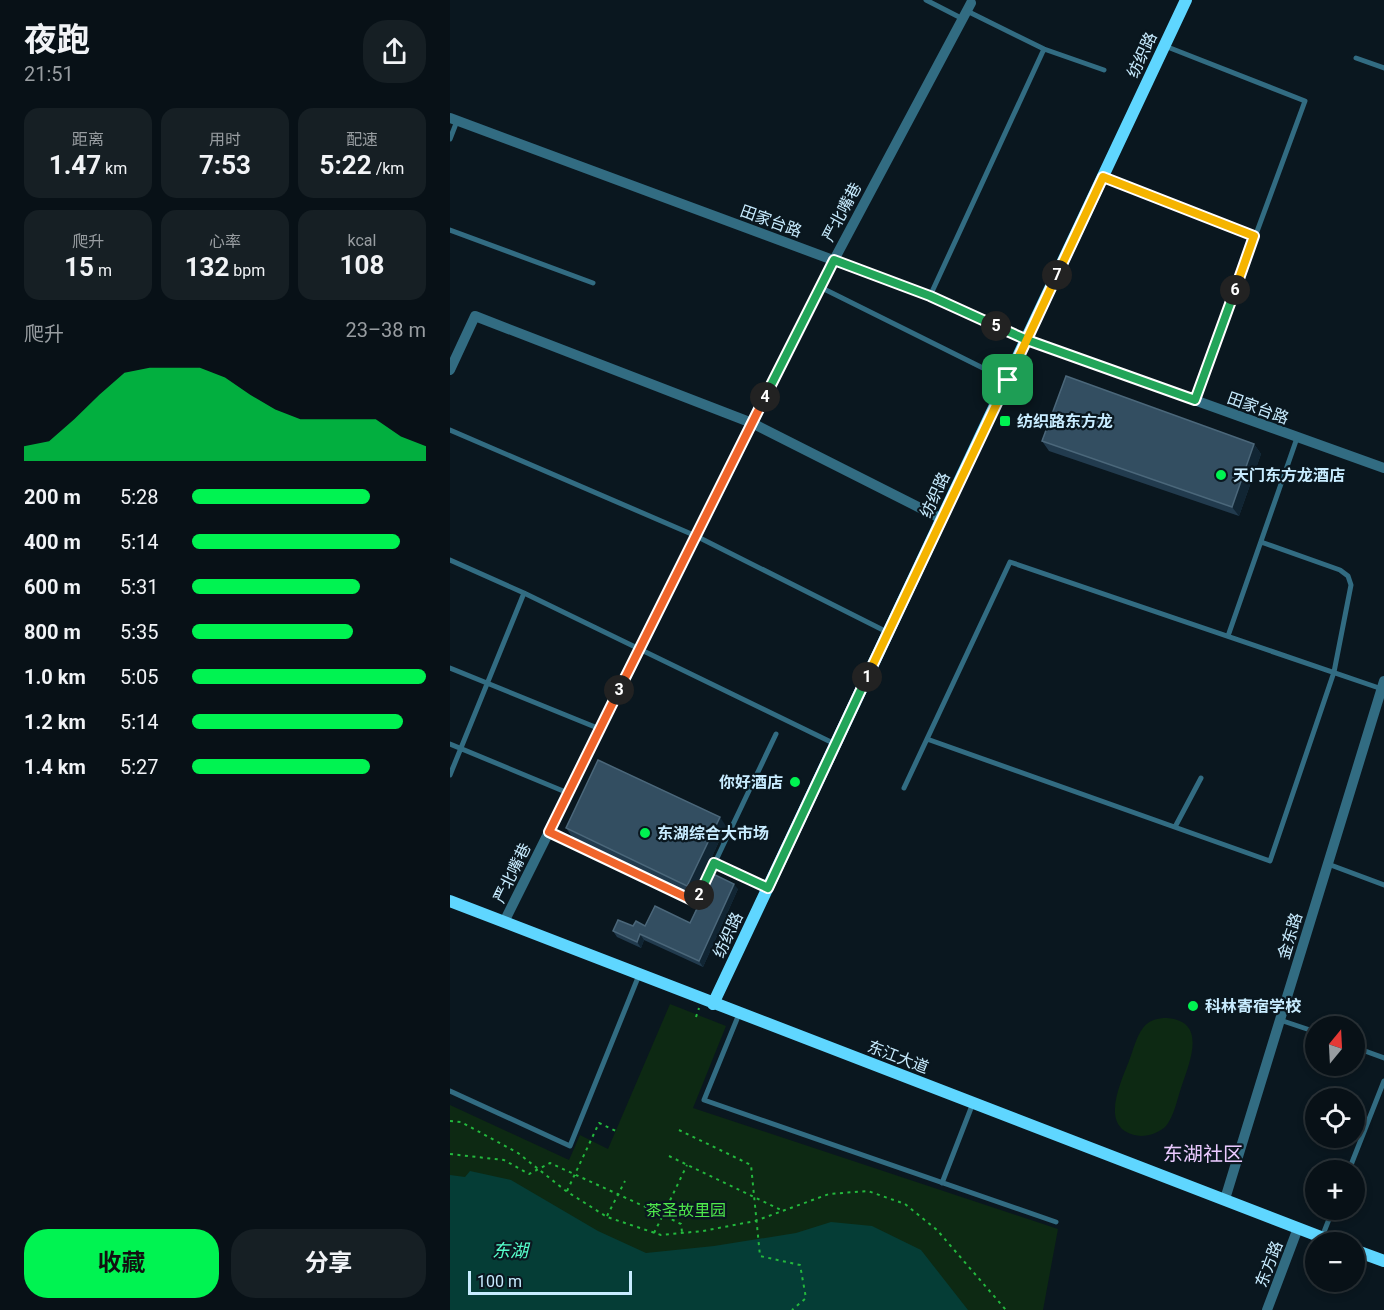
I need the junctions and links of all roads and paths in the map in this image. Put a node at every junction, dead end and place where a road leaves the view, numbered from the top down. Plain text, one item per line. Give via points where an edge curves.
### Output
1 (926, 0) edge
2 (1186, 0) edge
3 (967, 11) junction
4 (1165, 46) junction
5 (1044, 49) junction
6 (1356, 58) dead end
7 (1384, 68) edge
8 (1104, 70) dead end
9 (453, 120) edge
10 (450, 139) edge
11 (1103, 177) junction
12 (450, 230) edge
13 (1254, 236) junction
14 (834, 260) junction
15 (593, 284) dead end
16 (820, 287) junction
17 (930, 296) junction
18 (1027, 340) junction
19 (450, 370) edge
20 (1008, 380) junction
21 (1195, 400) junction
22 (752, 423) junction
23 (450, 430) edge
24 (1297, 438) junction
25 (1384, 468) edge
26 (942, 519) junction
27 (696, 536) junction
28 (1261, 542) junction
29 (450, 560) edge
30 (524, 592) junction
31 (888, 633) junction
32 (1228, 636) junction
33 (640, 649) junction
34 (450, 668) edge
35 (1334, 672) junction
36 (487, 683) junction
37 (1383, 687) edge
38 (600, 729) junction
39 (776, 734) dead end
40 (927, 739) junction
41 (450, 744) edge
42 (835, 744) junction
43 (461, 749) junction
44 (450, 775) edge
45 (1202, 778) dead end
46 (904, 788) dead end
47 (568, 793) junction
48 (1175, 827) junction
49 (549, 832) junction
50 (714, 863) junction
51 (1328, 864) junction
52 (1384, 885) edge
53 (768, 888) junction
54 (450, 901) edge
55 (504, 922) junction
56 (639, 975) junction
57 (713, 1005) junction
58 (739, 1014) junction
59 (1280, 1020) junction
60 (1305, 1028) edge
61 (1365, 1051) edge
62 (1384, 1058) edge
63 (1384, 1081) edge
64 (450, 1091) edge
65 (973, 1103) junction
66 (450, 1121) edge
67 (680, 1130) dead end
68 (618, 1132) dead end
69 (450, 1154) edge
70 (669, 1156) dead end
71 (1353, 1160) edge
72 (687, 1165) junction
73 (538, 1169) junction
74 (574, 1174) junction
75 (625, 1181) dead end
76 (942, 1183) junction
77 (566, 1191) junction
78 (618, 1194) junction
79 (754, 1197) junction
80 (1225, 1199) junction
81 (783, 1211) junction
82 (663, 1215) junction
83 (607, 1217) junction
84 (755, 1221) junction
85 (1056, 1222) dead end
86 (1298, 1228) junction
87 (1309, 1232) edge
88 (654, 1233) junction
89 (683, 1233) junction
90 (1365, 1254) edge
91 (1384, 1261) edge
92 (792, 1310) edge
93 (1006, 1310) edge
94 (1267, 1310) edge

1 - 3 lane
2 - 4 street, 纺织路
3 - 5 lane
3 - 14 street, 严北嘴巷
4 - 11 street, 纺织路
4 - 13 lane via 1305,101
5 - 8 lane
5 - 17 lane
6 - 7 lane
9 - 10 lane
9 - 14 street, 田家台路
11 - 13 lane
11 - 18 street, 纺织路
12 - 15 lane
13 - 21 lane
14 - 16 street, 严北嘴巷
14 - 17 street, 田家台路
16 - 20 lane
16 - 22 street, 严北嘴巷
17 - 18 street, 田家台路
18 - 20 street, 纺织路
18 - 21 street, 田家台路
19 - 22 street via 475,316
20 - 26 street, 纺织路
21 - 24 street, 田家台路
22 - 26 street
22 - 27 street, 严北嘴巷
23 - 27 lane
24 - 25 street, 田家台路
24 - 28 lane
26 - 31 street, 纺织路
27 - 31 lane
27 - 33 street, 严北嘴巷
28 - 32 lane
28 - 35 lane via 1348,576 1351,585
29 - 30 lane
30 - 33 lane
30 - 36 lane
31 - 42 street, 纺织路
32 - 35 lane
32 - 40 lane via 1010,561
33 - 38 street, 严北嘴巷
33 - 42 lane
34 - 36 lane
35 - 37 lane
35 - 48 lane via 1270,861
36 - 38 lane
36 - 43 lane
37 - 51 street, 金东路
38 - 47 street, 严北嘴巷
39 - 50 lane
40 - 46 lane
40 - 48 lane
41 - 43 lane
42 - 53 street, 纺织路
43 - 44 lane
43 - 47 lane
45 - 48 lane
47 - 49 street, 严北嘴巷
49 - 50 lane via 696,902
49 - 55 street, 严北嘴巷
50 - 53 lane
51 - 52 lane
51 - 59 street, 金东路
53 - 57 street, 纺织路
54 - 55 street, 东江大道
55 - 56 street, 东江大道
56 - 57 street, 东江大道
56 - 64 lane via 570,1146
57 - 58 street, 东江大道
58 - 65 street, 东江大道
58 - 76 lane via 704,1100
59 - 60 lane
59 - 80 street, 金东路
61 - 62 lane
63 - 71 lane
65 - 76 lane
65 - 80 street, 东江大道
66 - 73 path via 461,1122 518,1153
67 - 79 path via 750,1165
68 - 74 path via 599,1123
69 - 73 path via 504,1161 529,1174
70 - 72 path
72 - 79 path
72 - 82 path
73 - 74 path via 550,1163
73 - 77 path
74 - 77 path
74 - 78 path
75 - 78 path
76 - 85 lane
77 - 83 path
78 - 82 path
78 - 83 path
79 - 81 path
79 - 84 path
80 - 86 street, 东江大道
81 - 84 path
81 - 93 path via 829,1194 868,1191 905,1204 937,1230
82 - 88 path
82 - 89 path via 681,1224
83 - 88 path
84 - 89 path
84 - 92 path via 759,1256 800,1265 806,1298
86 - 87 street, 东江大道
86 - 94 street, 东方路
88 - 89 path
90 - 91 street

